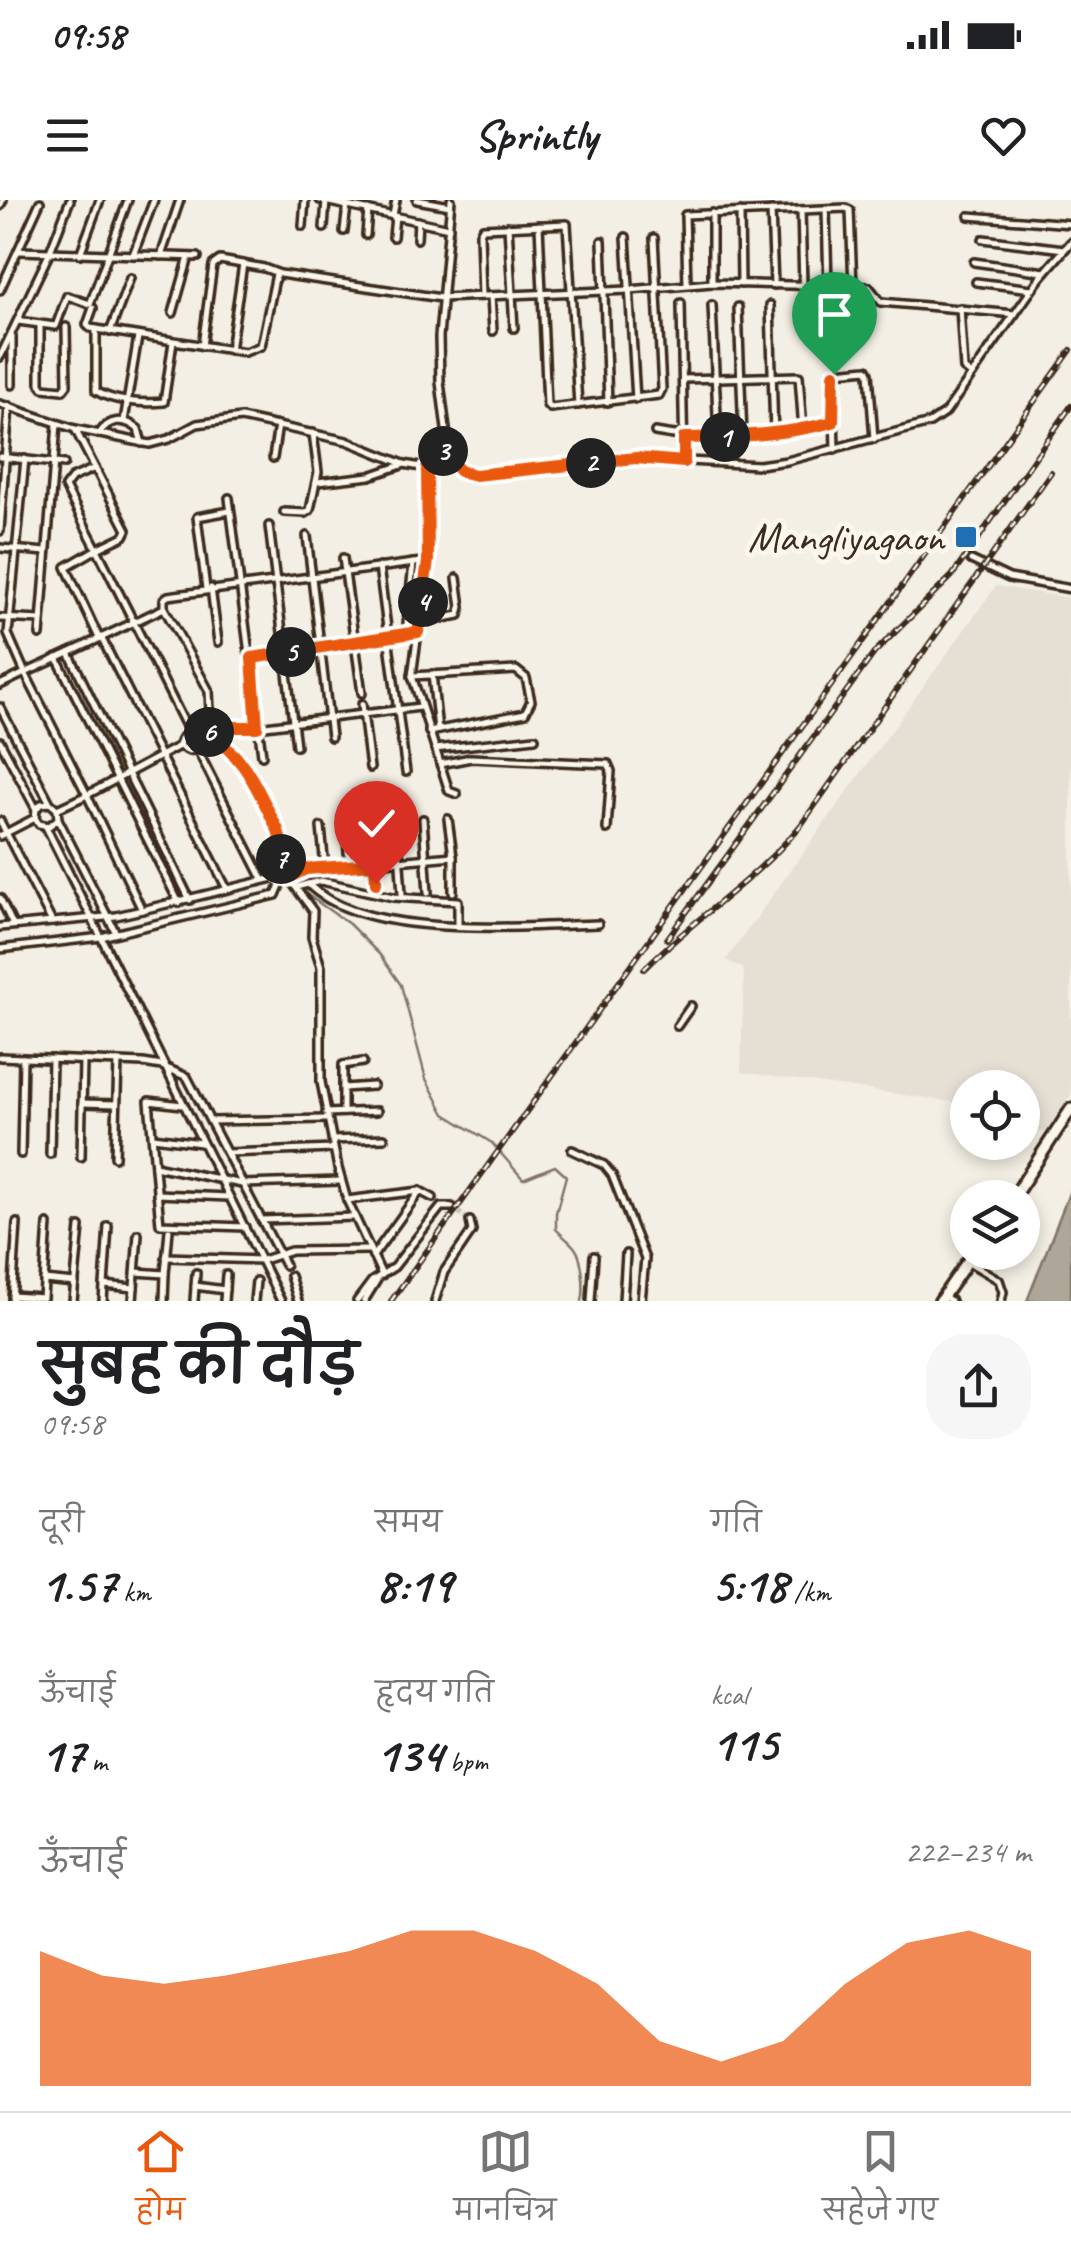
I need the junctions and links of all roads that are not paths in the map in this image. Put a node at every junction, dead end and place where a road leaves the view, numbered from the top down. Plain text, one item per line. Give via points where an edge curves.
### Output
1 (70, 200) edge
2 (100, 200) edge
3 (128, 200) edge
4 (154, 200) edge
5 (180, 200) edge
6 (306, 200) edge
7 (396, 200) edge
8 (419, 200) edge
9 (323, 201) edge
10 (40, 202) edge
11 (450, 203) edge
12 (347, 206) junction
13 (826, 208) junction
14 (368, 210) junction
15 (801, 210) junction
16 (772, 211) junction
17 (740, 212) junction
18 (712, 213) junction
19 (394, 216) junction
20 (969, 216) dead end
21 (418, 221) junction
22 (1071, 224) edge
23 (539, 225) junction
24 (303, 226) dead end
25 (508, 226) junction
26 (324, 228) dead end
27 (449, 228) junction
28 (344, 232) dead end
29 (366, 235) dead end
30 (393, 237) dead end
31 (626, 238) dead end
32 (654, 238) dead end
33 (983, 238) dead end
34 (417, 239) dead end
35 (602, 240) dead end
36 (1071, 242) edge
37 (1065, 249) junction
38 (20, 251) junction
39 (49, 254) junction
40 (80, 254) junction
41 (108, 254) junction
42 (133, 255) junction
43 (161, 256) junction
44 (189, 257) junction
45 (198, 257) dead end
46 (974, 262) dead end
47 (243, 264) junction
48 (1045, 272) junction
49 (281, 274) junction
50 (130, 278) dead end
51 (976, 282) dead end
52 (712, 283) junction
53 (687, 284) junction
54 (741, 284) junction
55 (774, 284) junction
56 (803, 285) junction
57 (828, 286) junction
58 (655, 287) junction
59 (853, 287) junction
60 (1032, 289) junction
61 (0, 290) edge
62 (629, 290) junction
63 (603, 291) junction
64 (573, 292) junction
65 (540, 294) junction
66 (514, 295) junction
67 (482, 296) junction
68 (491, 296) junction
69 (440, 298) junction
70 (681, 303) dead end
71 (770, 305) dead end
72 (712, 306) dead end
73 (738, 307) dead end
74 (93, 308) dead end
75 (960, 308) junction
76 (173, 313) dead end
77 (1015, 314) junction
78 (18, 321) junction
79 (40, 324) junction
80 (56, 326) junction
81 (514, 328) dead end
82 (96, 329) junction
83 (494, 331) dead end
84 (110, 332) junction
85 (12, 334) junction
86 (138, 337) junction
87 (174, 342) junction
88 (202, 346) junction
89 (230, 350) junction
90 (0, 357) edge
91 (772, 375) junction
92 (741, 376) junction
93 (972, 376) junction
94 (714, 378) junction
95 (683, 379) junction
96 (12, 385) dead end
97 (636, 400) junction
98 (127, 401) junction
99 (608, 402) junction
100 (0, 404) edge
101 (578, 405) junction
102 (8, 406) junction
103 (124, 421) junction
104 (833, 422) junction
105 (57, 424) junction
106 (278, 425) junction
107 (75, 429) junction
108 (803, 430) junction
109 (654, 432) dead end
110 (98, 434) junction
111 (313, 434) junction
112 (774, 434) junction
113 (718, 437) junction
114 (743, 437) junction
115 (684, 438) junction
116 (874, 439) junction
117 (142, 444) junction
118 (835, 449) junction
119 (442, 451) junction
120 (3, 457) edge
121 (273, 458) dead end
122 (24, 459) junction
123 (53, 462) junction
124 (684, 462) junction
125 (64, 464) dead end
126 (404, 464) junction
127 (95, 468) junction
128 (427, 468) junction
129 (317, 482) junction
130 (229, 498) dead end
131 (231, 511) junction
132 (284, 512) dead end
133 (268, 526) dead end
134 (0, 532) edge
135 (306, 536) dead end
136 (0, 548) edge
137 (17, 549) junction
138 (97, 549) junction
139 (46, 552) junction
140 (343, 558) dead end
141 (971, 560) dead end
142 (428, 561) junction
143 (413, 563) junction
144 (379, 567) junction
145 (344, 572) junction
146 (312, 576) junction
147 (458, 578) dead end
148 (276, 580) junction
149 (242, 584) junction
150 (209, 589) junction
151 (1071, 589) edge
152 (164, 604) junction
153 (0, 618) edge
154 (10, 618) junction
155 (41, 620) junction
156 (132, 621) junction
157 (420, 624) junction
158 (418, 632) junction
159 (406, 634) junction
160 (40, 635) dead end
161 (389, 637) junction
162 (100, 638) junction
163 (218, 642) dead end
164 (355, 642) junction
165 (319, 648) junction
166 (69, 653) junction
167 (284, 653) junction
168 (57, 658) junction
169 (252, 658) junction
170 (25, 673) junction
171 (432, 674) junction
172 (412, 676) junction
173 (0, 686) edge
174 (362, 693) dead end
175 (362, 704) dead end
176 (0, 707) edge
177 (420, 707) junction
178 (398, 710) junction
179 (363, 714) junction
180 (328, 718) junction
181 (293, 723) junction
182 (257, 727) junction
183 (438, 730) junction
184 (189, 732) junction
185 (210, 732) junction
186 (429, 732) junction
187 (331, 737) dead end
188 (534, 738) dead end
189 (1, 745) edge
190 (179, 746) junction
191 (296, 746) dead end
192 (198, 748) junction
193 (434, 748) junction
194 (262, 755) dead end
195 (160, 757) junction
196 (440, 764) junction
197 (370, 768) dead end
198 (406, 772) dead end
199 (128, 774) junction
200 (118, 779) junction
201 (457, 794) dead end
202 (88, 795) junction
203 (50, 803) junction
204 (36, 810) junction
205 (57, 810) junction
206 (35, 818) junction
207 (58, 819) junction
208 (423, 819) dead end
209 (448, 820) dead end
210 (0, 821) edge
211 (397, 822) dead end
212 (372, 823) dead end
213 (346, 824) dead end
214 (46, 826) junction
215 (321, 827) dead end
216 (607, 829) dead end
217 (3, 834) edge
218 (453, 856) junction
219 (426, 859) junction
220 (399, 861) junction
221 (375, 864) junction
222 (349, 866) junction
223 (325, 868) junction
224 (292, 874) junction
225 (263, 879) junction
226 (376, 883) dead end
227 (304, 885) junction
228 (228, 889) junction
229 (428, 892) dead end
230 (454, 892) dead end
231 (402, 894) dead end
232 (0, 898) edge
233 (190, 900) junction
234 (179, 903) junction
235 (142, 910) junction
236 (106, 917) junction
237 (92, 918) junction
238 (52, 922) junction
239 (598, 924) dead end
240 (13, 925) junction
241 (458, 925) junction
242 (0, 927) edge
243 (116, 933) junction
244 (101, 937) junction
245 (0, 949) edge
246 (691, 1006) dead end
247 (677, 1026) dead end
248 (0, 1057) edge
249 (23, 1058) junction
250 (52, 1059) junction
251 (83, 1061) junction
252 (118, 1062) junction
253 (363, 1062) dead end
254 (162, 1066) junction
255 (373, 1086) dead end
256 (343, 1088) junction
257 (82, 1102) junction
258 (116, 1104) junction
259 (182, 1106) junction
260 (1071, 1109) edge
261 (376, 1111) dead end
262 (343, 1112) junction
263 (326, 1116) junction
264 (1071, 1117) edge
265 (210, 1122) junction
266 (152, 1137) junction
267 (384, 1138) dead end
268 (332, 1140) junction
269 (201, 1143) junction
270 (334, 1149) junction
271 (572, 1150) dead end
272 (226, 1153) junction
273 (21, 1154) dead end
274 (50, 1154) dead end
275 (81, 1157) dead end
276 (116, 1157) dead end
277 (155, 1166) junction
278 (220, 1178) junction
279 (1026, 1180) edge
280 (1027, 1180) edge
281 (342, 1181) junction
282 (242, 1184) junction
283 (420, 1191) junction
284 (158, 1194) junction
285 (229, 1197) junction
286 (433, 1198) dead end
287 (347, 1200) junction
288 (452, 1207) dead end
289 (355, 1218) junction
290 (262, 1220) junction
291 (470, 1220) dead end
292 (18, 1222) dead end
293 (48, 1224) dead end
294 (108, 1226) dead end
295 (80, 1227) dead end
296 (245, 1227) junction
297 (169, 1230) dead end
298 (138, 1234) dead end
299 (372, 1253) junction
300 (626, 1254) dead end
301 (280, 1256) junction
302 (594, 1256) dead end
303 (166, 1257) junction
304 (262, 1260) junction
305 (285, 1265) dead end
306 (966, 1270) edge
307 (968, 1270) edge
308 (982, 1270) edge
309 (136, 1272) junction
310 (196, 1273) dead end
311 (165, 1274) junction
312 (226, 1275) dead end
313 (290, 1276) dead end
314 (0, 1277) edge
315 (379, 1277) junction
316 (13, 1278) junction
317 (44, 1280) junction
318 (256, 1281) dead end
319 (74, 1284) junction
320 (104, 1286) junction
321 (195, 1286) junction
322 (134, 1288) junction
323 (225, 1290) junction
324 (12, 1298) edge
325 (43, 1299) edge
326 (947, 1300) edge
327 (73, 1301) edge
328 (82, 1301) edge
329 (104, 1301) edge
330 (133, 1301) edge
331 (164, 1301) edge
332 (194, 1301) edge
333 (224, 1301) edge
334 (254, 1301) edge
335 (281, 1301) edge
336 (298, 1301) edge
337 (360, 1301) edge
338 (436, 1301) edge
339 (591, 1301) edge
340 (623, 1301) edge
341 (641, 1301) edge
342 (1001, 1301) edge

1 - 39 street
2 - 40 street
3 - 41 street
4 - 42 street
5 - 43 street
6 - 24 street
7 - 19 street
8 - 11 street
9 - 12 street
9 - 26 street
10 - 38 street
11 - 27 street
12 - 14 street
12 - 28 street
13 - 15 street
13 - 57 street
13 - 59 street via 850,210
14 - 19 street
14 - 29 street
15 - 16 street
15 - 56 street
16 - 17 street
16 - 55 street
17 - 18 street
17 - 54 street
18 - 52 street
18 - 53 street via 683,218
19 - 21 street
19 - 30 street
20 - 22 street
21 - 27 street
21 - 34 street
23 - 25 street
23 - 64 street via 569,227
23 - 65 street
25 - 66 street
25 - 67 street via 480,232
27 - 69 street
31 - 62 street
32 - 58 street
33 - 37 street
35 - 63 street
36 - 37 street
37 - 48 street
38 - 39 street
38 - 61 street
39 - 40 street
39 - 78 street
40 - 41 street
41 - 42 street
41 - 80 street via 90,304 67,296
42 - 43 street
43 - 44 street
44 - 45 street
44 - 76 street
46 - 48 street
47 - 49 street
47 - 88 street via 213,265
47 - 89 street
48 - 60 street
49 - 69 street
49 - 89 street via 262,346
50 - 84 street
51 - 60 street
52 - 53 street
52 - 54 street
53 - 58 street
54 - 55 street
55 - 56 street
56 - 57 street
57 - 59 street
58 - 62 street
58 - 97 street via 662,389 657,397
59 - 75 street via 871,288 882,302
60 - 77 street
62 - 63 street
62 - 97 street
63 - 64 street
63 - 99 street
64 - 65 street
64 - 101 street
65 - 66 street
65 - 101 street via 547,405
66 - 68 street
66 - 81 street
67 - 68 street
67 - 69 street
68 - 83 street
69 - 119 street via 447,434
70 - 95 street
71 - 91 street
72 - 94 street
73 - 92 street
74 - 82 street via 88,326
75 - 77 street
75 - 93 street via 964,369
77 - 93 street
78 - 79 street
78 - 85 street
79 - 80 street
79 - 80 street via 40,383 64,390 69,328
82 - 84 street
82 - 98 street via 96,392
84 - 86 street
85 - 90 street
85 - 96 street
86 - 87 street
86 - 98 street
87 - 88 street
87 - 98 street via 164,402
88 - 89 street
91 - 92 street
91 - 108 street via 800,376
91 - 112 street
92 - 94 street
92 - 114 street
93 - 116 street via 940,418
94 - 95 street
94 - 113 street
95 - 115 street
97 - 99 street
98 - 103 street
99 - 101 street
100 - 102 street
102 - 105 street
102 - 120 street
103 - 110 street
103 - 117 street via 138,429
104 - 108 street
104 - 116 street via 834,374 866,370
104 - 118 street
105 - 107 street
105 - 123 street
106 - 111 street
106 - 117 street via 226,418
106 - 121 street
107 - 110 street
107 - 127 street
108 - 112 street
109 - 115 street
110 - 117 street
111 - 126 street
111 - 129 street
112 - 114 street
113 - 114 street
113 - 115 street
115 - 124 street
116 - 118 street
118 - 124 street via 759,464
119 - 124 street via 460,471 475,475 636,458
119 - 128 street
120 - 122 street
120 - 134 street
122 - 123 street
122 - 137 street
123 - 125 street
123 - 139 street
126 - 128 street
126 - 129 street
127 - 138 street via 65,486
127 - 138 street via 127,530
128 - 142 street
129 - 132 street via 308,512
130 - 131 street
131 - 149 street
131 - 150 street via 196,517
133 - 148 street
135 - 146 street
136 - 137 street
137 - 139 street
137 - 154 street
138 - 156 street
138 - 162 street via 66,567
139 - 155 street
140 - 145 street
141 - 151 street via 1009,578
142 - 143 street
142 - 157 street
143 - 144 street
143 - 159 street
144 - 145 street
144 - 161 street
145 - 146 street
145 - 164 street
146 - 148 street
146 - 165 street
147 - 157 street via 458,616
148 - 149 street
148 - 167 street
149 - 150 street
149 - 169 street
150 - 152 street
150 - 163 street
152 - 156 street
152 - 185 street via 209,691
153 - 154 street
154 - 155 street
154 - 170 street via 8,639
155 - 160 street
156 - 162 street
156 - 184 street
157 - 158 street
158 - 159 street
158 - 172 street
159 - 161 street
161 - 164 street
161 - 178 street
162 - 166 street
162 - 195 street
164 - 165 street
164 - 174 street
165 - 167 street
165 - 180 street
166 - 168 street
166 - 199 street
167 - 169 street
167 - 181 street
168 - 170 street
168 - 200 street
169 - 182 street
170 - 173 street
170 - 202 street
171 - 172 street
171 - 183 street
171 - 183 street via 516,670 526,678 531,701 526,713
172 - 177 street
175 - 179 street
176 - 203 street
177 - 178 street
177 - 186 street
178 - 179 street
178 - 198 street
179 - 180 street
179 - 197 street
180 - 181 street
180 - 187 street
181 - 182 street
181 - 191 street
182 - 185 street
182 - 194 street
183 - 186 street
184 - 185 street
184 - 190 street
185 - 192 street
185 - 224 street via 243,762
186 - 193 street
188 - 193 street
189 - 204 street
190 - 192 street
190 - 195 street
192 - 225 street
193 - 196 street
195 - 199 street
195 - 228 street
196 - 201 street via 449,791
196 - 216 street via 467,758 608,764
199 - 200 street
199 - 233 street
200 - 202 street
200 - 234 street
202 - 205 street
202 - 235 street
203 - 204 street
203 - 205 street
204 - 206 street
205 - 207 street
206 - 214 street
206 - 217 street
207 - 214 street
207 - 236 street
208 - 219 street
209 - 218 street
210 - 217 street
211 - 220 street
212 - 221 street
213 - 222 street
214 - 237 street
215 - 223 street
217 - 238 street
218 - 219 street
218 - 230 street
219 - 220 street
219 - 229 street
220 - 221 street
220 - 231 street
221 - 222 street
221 - 226 street
222 - 223 street
223 - 224 street
224 - 225 street
224 - 227 street
224 - 227 street
224 - 243 street via 276,896
225 - 228 street
227 - 241 street via 374,917
227 - 241 street via 458,900
227 - 263 street via 321,968
228 - 233 street
232 - 240 street
233 - 234 street
234 - 235 street
235 - 236 street
236 - 237 street
236 - 243 street
237 - 238 street
237 - 244 street
238 - 240 street
239 - 241 street
240 - 242 street
243 - 244 street
244 - 245 street
244 - 254 street
246 - 247 street
248 - 249 street
249 - 250 street
249 - 273 street
250 - 251 street
250 - 274 street
251 - 252 street
251 - 257 street
252 - 254 street
252 - 258 street
253 - 256 street via 343,1065
254 - 259 street
254 - 265 street via 187,1076
255 - 256 street
256 - 262 street
257 - 258 street
257 - 275 street
258 - 276 street
259 - 266 street via 150,1101
259 - 269 street
260 - 279 main road
261 - 262 street
262 - 263 street
263 - 265 street
263 - 268 street
264 - 280 main road
265 - 272 street
266 - 269 street
266 - 277 street
267 - 268 street
268 - 270 street
269 - 278 street
270 - 272 street
270 - 281 street
271 - 341 street via 612,1175 645,1259
272 - 282 street
277 - 278 street
277 - 284 street
278 - 282 street
278 - 285 street
281 - 282 street
281 - 287 street
282 - 290 street
283 - 286 street
283 - 287 street
283 - 299 street
284 - 285 street
284 - 296 street via 160,1224
285 - 296 street
287 - 289 street
288 - 315 street via 441,1207
289 - 290 street
289 - 299 street
290 - 301 street
291 - 338 street via 472,1230 444,1272
292 - 316 street
293 - 317 street
294 - 320 street
295 - 319 street
296 - 304 street
297 - 303 street
298 - 309 street
299 - 301 street
299 - 315 street
300 - 340 street
301 - 304 street
301 - 305 street
302 - 339 street
303 - 304 street
303 - 311 street
304 - 335 street
306 - 326 main road
307 - 326 main road
308 - 342 street via 1000,1280
309 - 311 street
309 - 322 street
310 - 321 street
311 - 331 street
312 - 323 street
313 - 336 street
314 - 316 street
315 - 337 street
316 - 324 street
317 - 319 street
317 - 325 street
318 - 334 street
319 - 327 street
320 - 322 street
320 - 329 street
321 - 323 street
321 - 332 street
322 - 330 street
323 - 333 street
324 - 325 street
327 - 328 street

